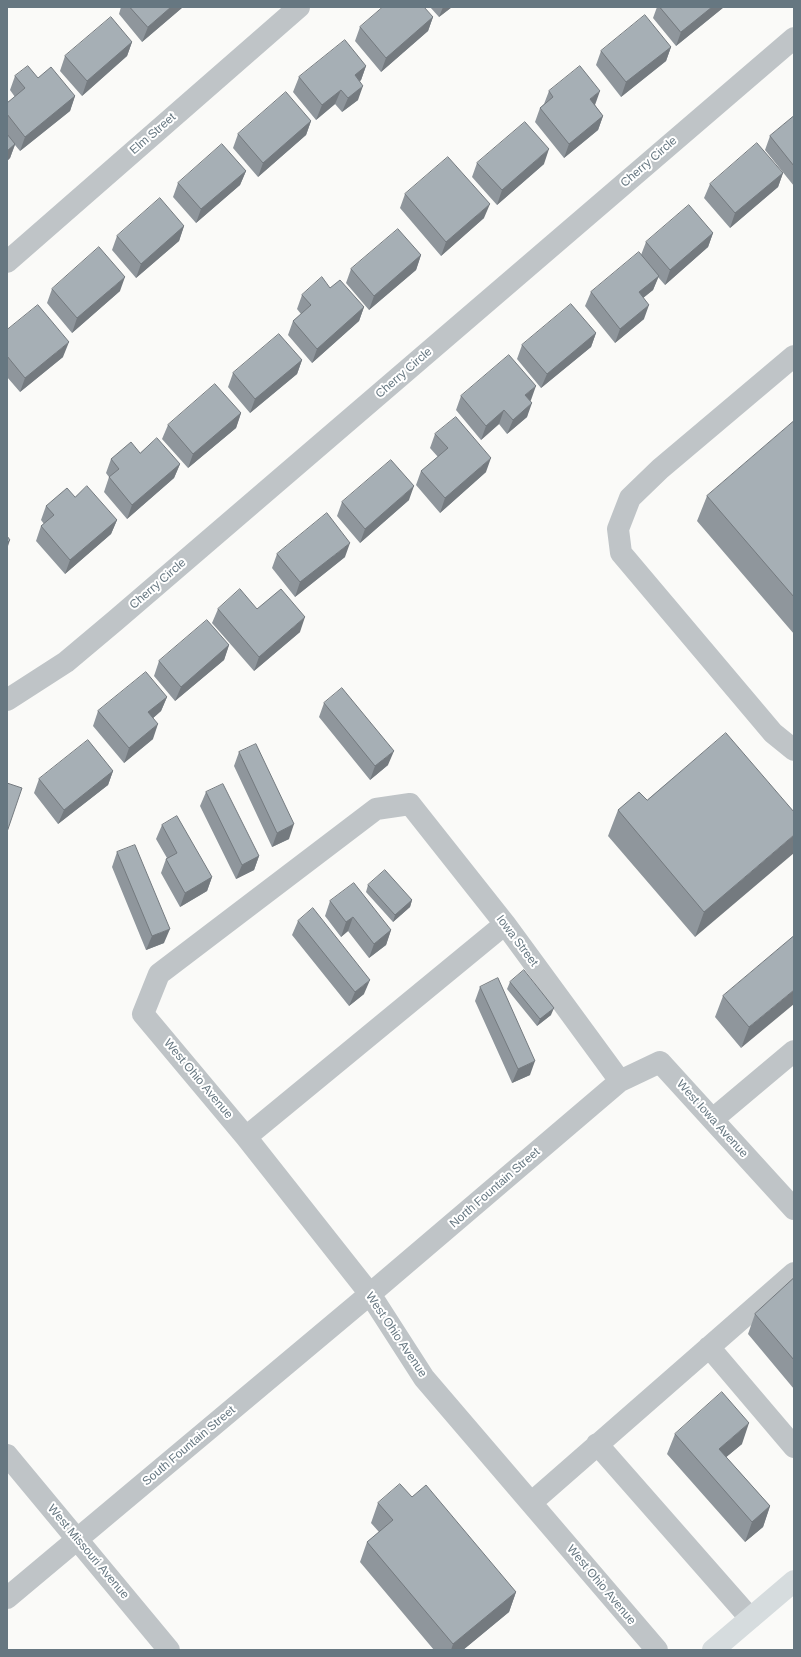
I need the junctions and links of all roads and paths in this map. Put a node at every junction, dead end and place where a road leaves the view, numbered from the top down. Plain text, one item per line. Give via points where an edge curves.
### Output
1 (299, 7) edge
2 (794, 38) edge
3 (7, 262) edge
4 (794, 356) edge
5 (7, 700) edge
6 (794, 750) edge
7 (505, 924) junction
8 (143, 1014) joint
9 (794, 1051) edge
10 (620, 1081) junction
11 (713, 1119) junction
12 (246, 1137) junction
13 (791, 1201) edge
14 (794, 1273) edge
15 (370, 1294) junction
16 (709, 1347) junction
17 (597, 1444) junction
18 (794, 1447) edge
19 (7, 1455) edge
20 (531, 1503) junction
21 (77, 1539) junction
22 (794, 1580) edge
23 (7, 1598) edge
24 (750, 1618) junction
25 (169, 1650) edge
26 (657, 1650) edge
27 (713, 1650) edge

1 - 3 street, Elm Street
2 - 5 street, Cherry Circle via 116,620 66,662
4 - 6 street via 660,469 630,498 618,529 621,553 773,733
7 - 8 street, Iowa Street via 410,804 376,809 159,974
7 - 10 street, Iowa Street
7 - 12 street
8 - 12 street, West Ohio Avenue
9 - 11 street
10 - 11 street, West Iowa Avenue via 660,1062
10 - 15 street, North Fountain Street
11 - 13 street, West Iowa Avenue
12 - 15 street, West Ohio Avenue
14 - 16 street
15 - 20 street, West Ohio Avenue via 424,1378
15 - 21 street, South Fountain Street
16 - 17 street
16 - 18 street
17 - 20 street
17 - 24 street
19 - 21 street, West Missouri Avenue
20 - 26 street, West Ohio Avenue
21 - 23 street, South Fountain Street
21 - 25 street, West Missouri Avenue
22 - 24 main road
24 - 27 main road

